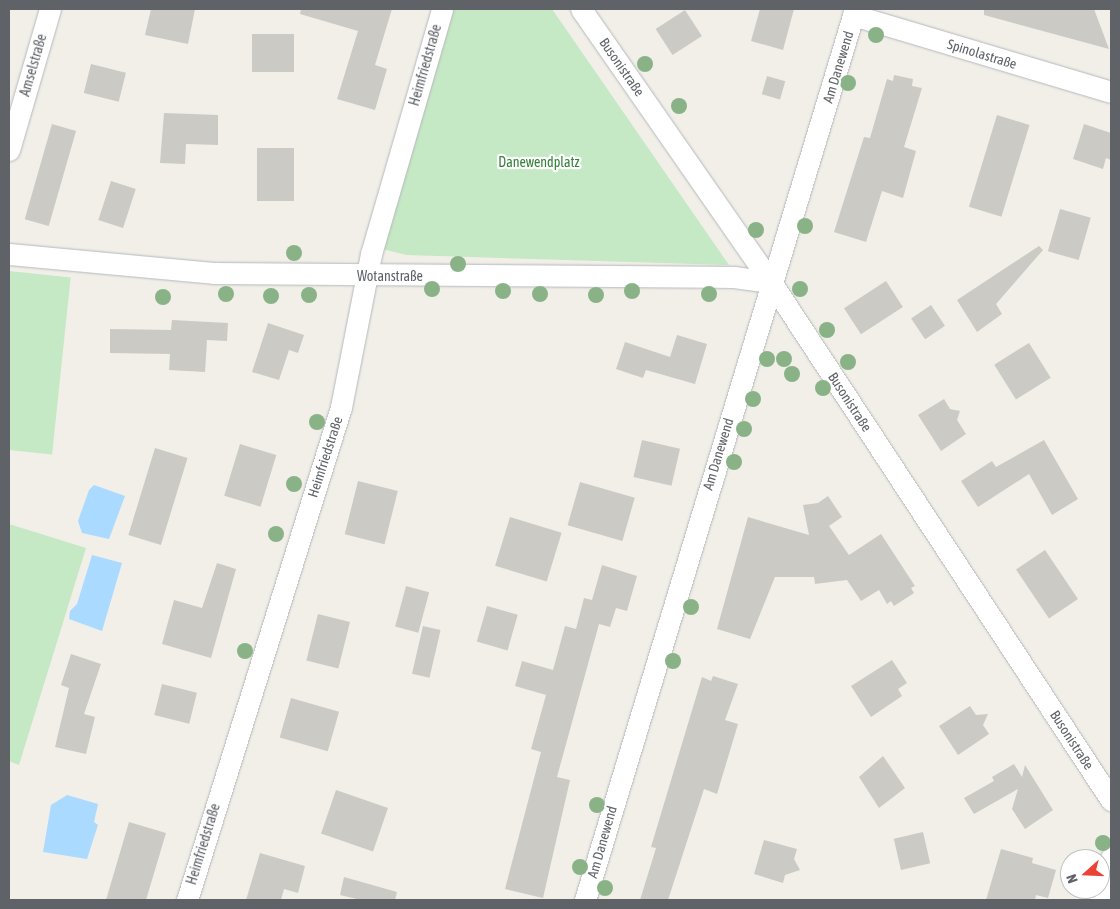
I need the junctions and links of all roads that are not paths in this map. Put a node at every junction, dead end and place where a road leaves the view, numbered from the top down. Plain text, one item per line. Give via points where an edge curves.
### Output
1 (50, 9) edge
2 (442, 9) edge
3 (581, 9) edge
4 (854, 12) edge
5 (1111, 92) edge
6 (9, 150) edge
7 (9, 254) edge
8 (368, 276) junction
9 (771, 282) junction
10 (1111, 800) edge
11 (1111, 858) edge
12 (186, 900) edge
13 (585, 900) edge
14 (1099, 900) edge

1 - 6 street, Amselstraße
2 - 8 street, Heimfriedstraße via 371,254
3 - 9 street, Busonistraße
4 - 5 street, Spinolastraße
4 - 9 street, Am Danewend
7 - 8 street, Wotanstraße via 213,273
8 - 9 street, Wotanstraße via 734,276
8 - 12 street, Heimfriedstraße via 341,407
9 - 10 street, Busonistraße
9 - 13 street, Am Danewend
11 - 14 street

